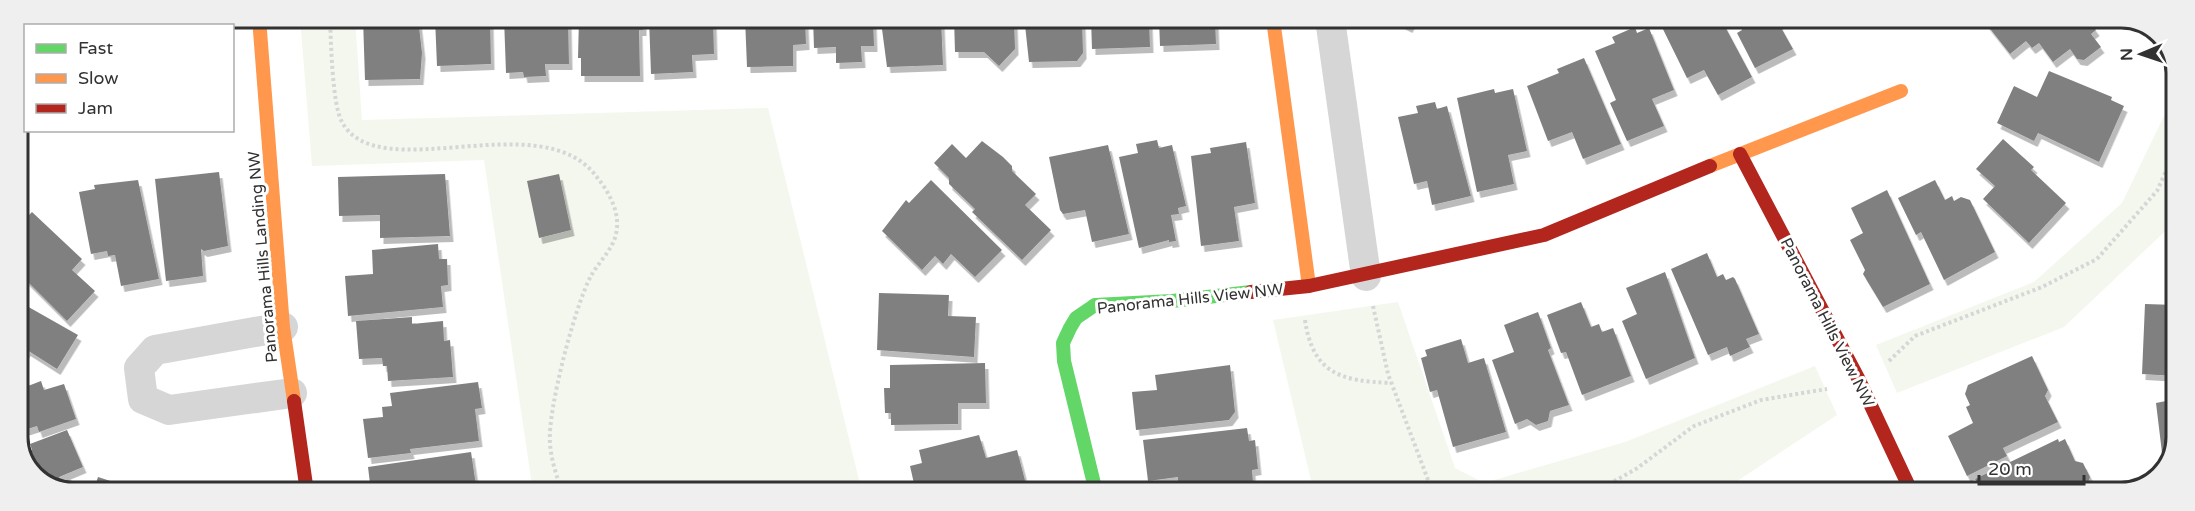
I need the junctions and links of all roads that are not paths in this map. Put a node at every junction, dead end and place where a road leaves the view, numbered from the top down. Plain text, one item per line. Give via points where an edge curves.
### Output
1 (260, 28) edge
2 (1274, 28) edge
3 (1331, 28) edge
4 (1901, 91) dead end
5 (1740, 154) junction
6 (1366, 276) junction
7 (1309, 286) junction
8 (283, 327) junction
9 (292, 393) junction
10 (305, 482) edge
11 (1094, 482) edge
12 (1907, 482) edge

1 - 8 street, Panorama Hills Landing NW
2 - 7 street
3 - 6 street
4 - 5 street, Panorama Hills View NW
5 - 6 street, Panorama Hills View NW via 1544,235
5 - 12 street, Panorama Hills View NW via 1858,378
6 - 7 street, Panorama Hills View NW
7 - 11 street, Panorama Hills View NW via 1095,305 1076,318 1063,343 1064,361
8 - 9 street, Panorama Hills Landing NW
8 - 9 street via 155,350 138,368 142,399 169,410
9 - 10 street, Panorama Hills Landing NW

